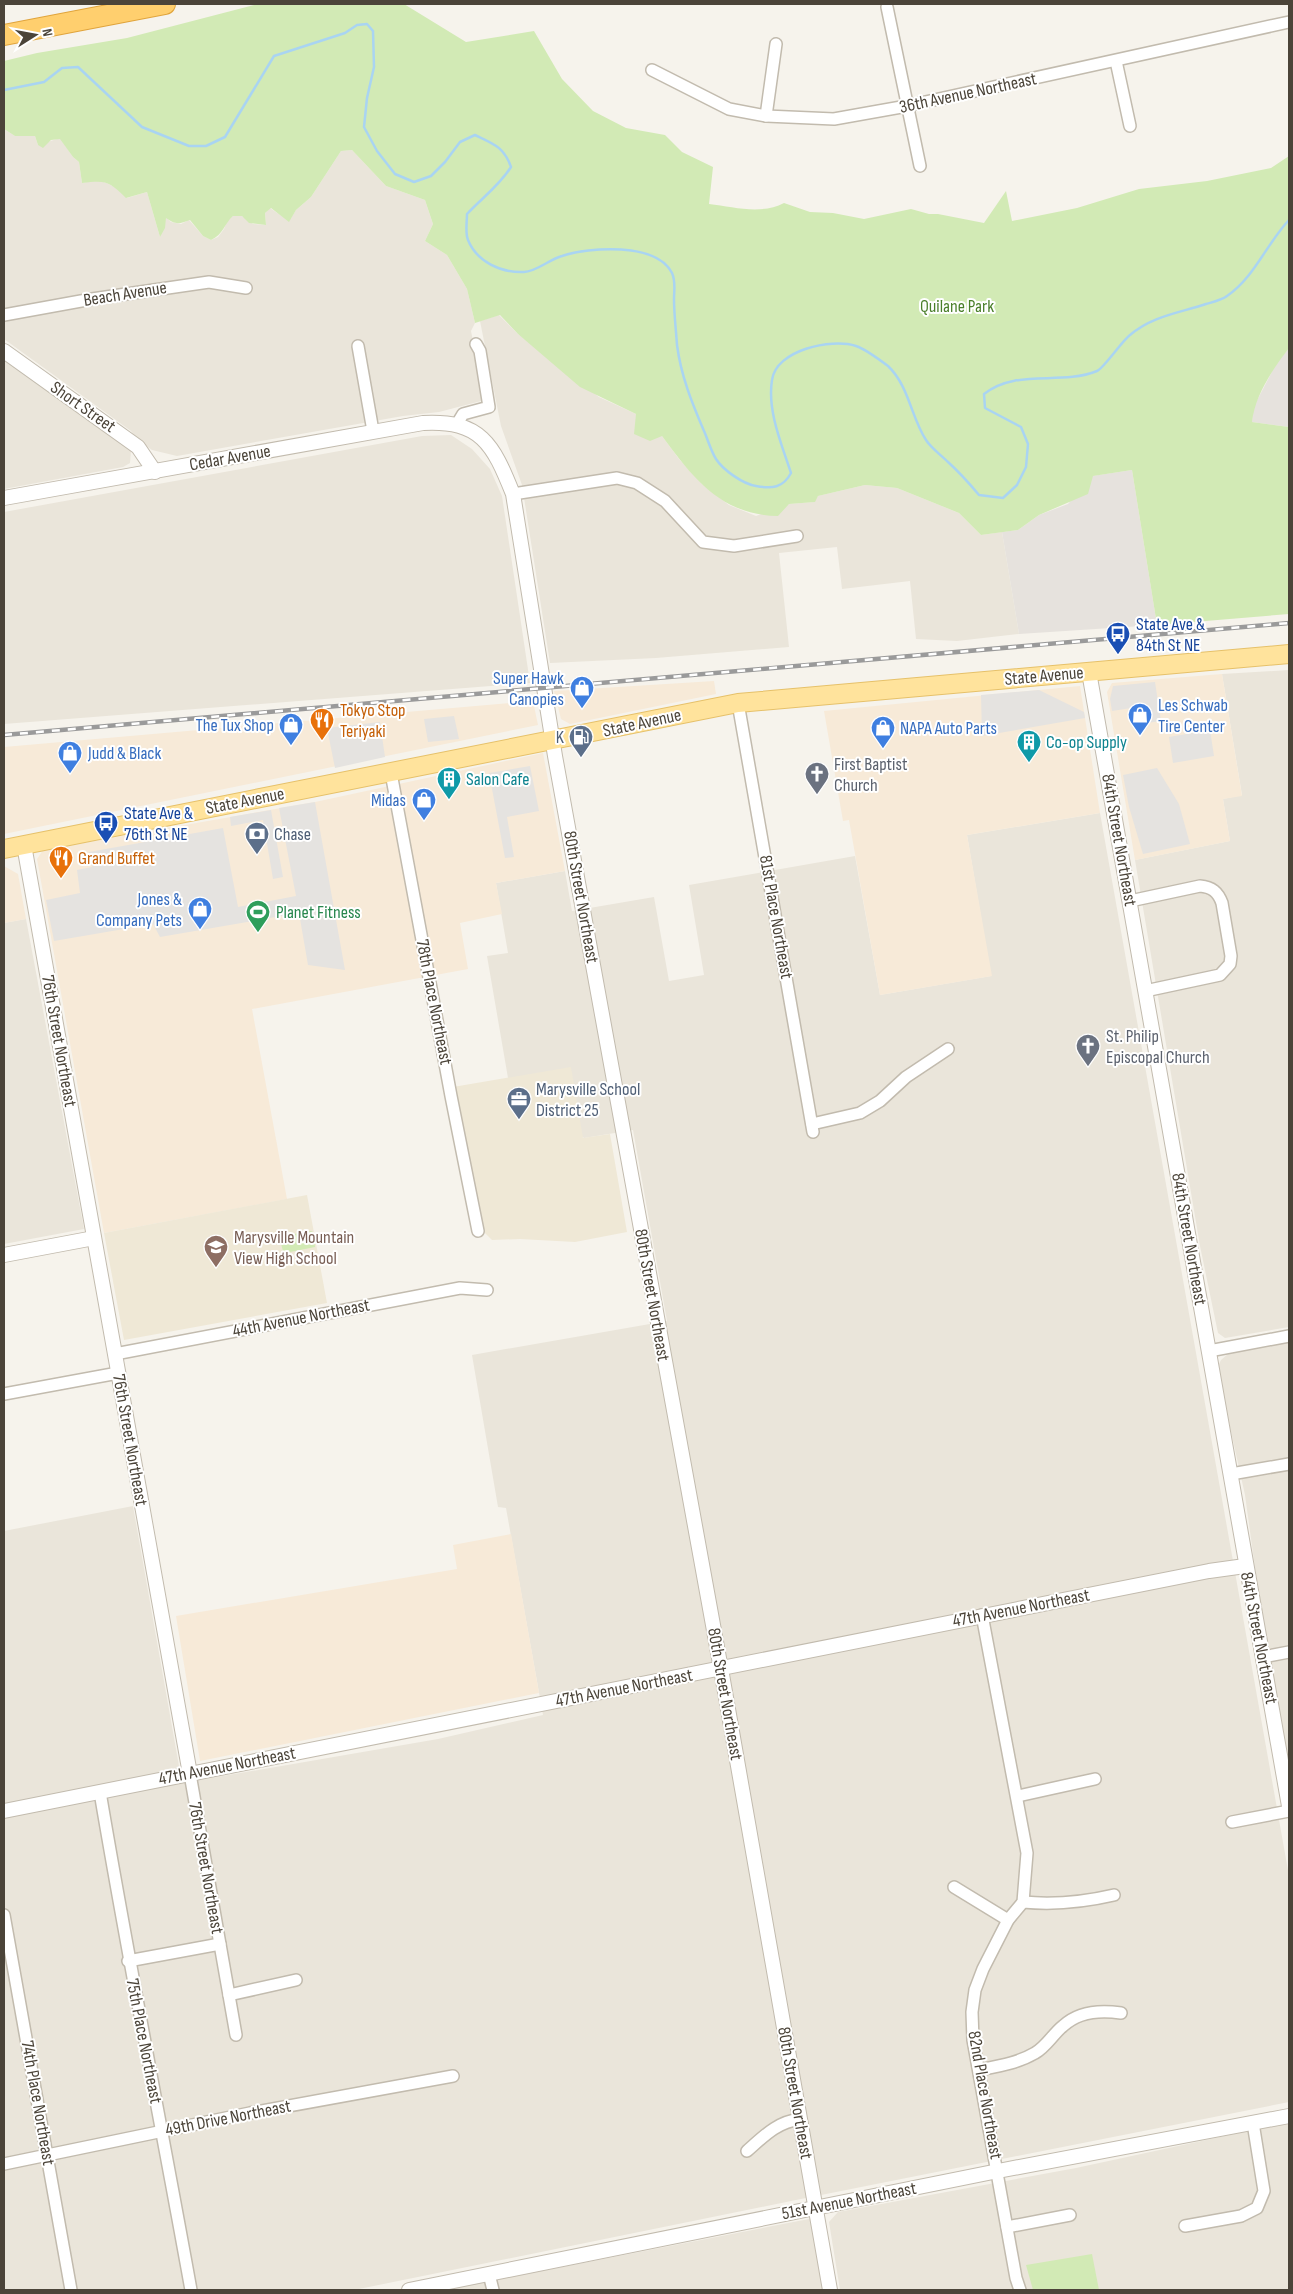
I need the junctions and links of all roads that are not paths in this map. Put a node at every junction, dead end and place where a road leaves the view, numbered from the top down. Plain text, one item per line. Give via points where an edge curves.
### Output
1 (165, 4) edge
2 (887, 7) dead end
3 (1289, 22) edge
4 (4, 35) edge
5 (776, 44) dead end
6 (1116, 61) junction
7 (652, 70) dead end
8 (907, 106) junction
9 (766, 116) junction
10 (1130, 126) dead end
11 (920, 166) dead end
12 (246, 288) dead end
13 (4, 315) edge
14 (476, 344) dead end
15 (358, 346) dead end
16 (4, 351) edge
17 (457, 424) junction
18 (373, 431) junction
19 (154, 472) junction
20 (513, 494) junction
21 (4, 498) edge
22 (797, 536) dead end
23 (1289, 654) edge
24 (1089, 672) junction
25 (738, 703) junction
26 (553, 741) junction
27 (391, 773) junction
28 (24, 845) junction
29 (4, 849) edge
30 (1130, 901) junction
31 (1146, 991) junction
32 (948, 1049) dead end
33 (478, 1231) dead end
34 (94, 1238) junction
35 (4, 1255) edge
36 (487, 1290) dead end
37 (1289, 1336) edge
38 (1209, 1351) junction
39 (115, 1354) junction
40 (118, 1373) junction
41 (4, 1394) edge
42 (1289, 1464) edge
43 (1231, 1474) junction
44 (1245, 1566) junction
45 (982, 1615) junction
46 (1289, 1652) edge
47 (1263, 1657) junction
48 (721, 1669) junction
49 (190, 1774) junction
50 (1095, 1778) dead end
51 (100, 1792) junction
52 (1018, 1796) junction
53 (1289, 1806) edge
54 (4, 1811) edge
55 (1289, 1811) edge
56 (1232, 1822) dead end
57 (954, 1888) dead end
58 (1114, 1895) dead end
59 (1023, 1902) junction
60 (4, 1915) edge
61 (1008, 1920) junction
62 (220, 1944) junction
63 (128, 1961) junction
64 (296, 1980) dead end
65 (229, 1995) junction
66 (1121, 2014) dead end
67 (236, 2035) dead end
68 (979, 2070) junction
69 (453, 2076) dead end
70 (1289, 2116) edge
71 (800, 2119) junction
72 (1253, 2123) junction
73 (162, 2132) junction
74 (747, 2151) dead end
75 (47, 2155) junction
76 (4, 2164) edge
77 (998, 2171) junction
78 (816, 2208) junction
79 (1070, 2215) dead end
80 (1185, 2226) dead end
81 (1007, 2227) junction
82 (489, 2274) junction
83 (71, 2290) edge
84 (190, 2290) edge
85 (409, 2290) edge
86 (493, 2290) edge
87 (830, 2290) edge
88 (1020, 2290) edge

1 - 4 highway
2 - 8 street
3 - 6 street, 36th Avenue Northeast
5 - 9 street
6 - 8 street, 36th Avenue Northeast
6 - 10 street
7 - 9 street, 36th Avenue Northeast via 729,109
8 - 9 street, 36th Avenue Northeast via 834,119
8 - 11 street
12 - 13 street, Beach Avenue via 209,282
14 - 17 street via 480,351 489,408 464,414
15 - 18 street
16 - 19 street, Short Street via 138,446
17 - 18 street, Cedar Avenue via 423,423
17 - 20 street, 80th Street Northeast via 481,436 491,447 499,458
18 - 19 street, Cedar Avenue
19 - 21 street, Cedar Avenue
20 - 22 street via 617,478 637,483 665,501 703,542 724,547
20 - 26 street, 80th Street Northeast
23 - 24 main road, State Avenue
24 - 25 main road, State Avenue
24 - 30 street, 84th Street Northeast
25 - 26 main road, State Avenue
25 - 32 street, 81st Place Northeast via 813,1128 860,1113
26 - 27 main road, State Avenue
26 - 48 street, 80th Street Northeast
27 - 28 main road, State Avenue
27 - 33 street, 78th Place Northeast
28 - 29 main road, State Avenue
28 - 34 street, 76th Street Northeast
30 - 31 street, 84th Street Northeast
30 - 31 street via 1200,886 1216,893 1222,903 1231,956 1226,970 1213,977
31 - 38 street, 84th Street Northeast
34 - 35 street
34 - 39 street, 76th Street Northeast
36 - 39 street, 44th Avenue Northeast via 460,1288
37 - 38 street
38 - 43 street, 84th Street Northeast
39 - 40 street, 76th Street Northeast
40 - 41 street
40 - 49 street, 76th Street Northeast
42 - 43 street
43 - 44 street, 84th Street Northeast
44 - 45 street, 47th Avenue Northeast
44 - 47 street, 84th Street Northeast
45 - 48 street, 47th Avenue Northeast
45 - 52 street
46 - 47 street
47 - 53 street, 84th Street Northeast
48 - 49 street, 47th Avenue Northeast
48 - 71 street, 80th Street Northeast
49 - 51 street, 47th Avenue Northeast
49 - 62 street, 76th Street Northeast
50 - 52 street
51 - 54 street, 47th Avenue Northeast
51 - 63 street, 75th Place Northeast
52 - 59 street via 1027,1853
55 - 56 street
57 - 61 street
58 - 59 street via 1047,1904
59 - 61 street, 82nd Place Northeast
60 - 75 street, 74th Place Northeast
61 - 68 street, 82nd Place Northeast via 975,1990 972,2040
62 - 63 street
62 - 65 street, 76th Street Northeast
63 - 73 street, 75th Place Northeast
64 - 65 street
65 - 67 street, 76th Street Northeast
66 - 68 street via 1103,2010 1077,2016 1063,2025 1037,2053 1013,2063
68 - 77 street, 82nd Place Northeast
69 - 73 street, 49th Drive Northeast
70 - 72 street, 51st Avenue Northeast
71 - 74 street via 786,2121 769,2130
71 - 78 street, 80th Street Northeast
72 - 77 street, 51st Avenue Northeast
72 - 80 street via 1264,2191 1256,2208 1240,2216
73 - 75 street, 49th Drive Northeast
73 - 84 street, 75th Place Northeast
75 - 76 street, 49th Drive Northeast
75 - 83 street, 74th Place Northeast
77 - 78 street, 51st Avenue Northeast
77 - 81 street, 82nd Place Northeast
78 - 82 street, 51st Avenue Northeast
78 - 87 street, 80th Street Northeast
79 - 81 street
81 - 88 street, 82nd Place Northeast
82 - 85 street, 51st Avenue Northeast
82 - 86 street

